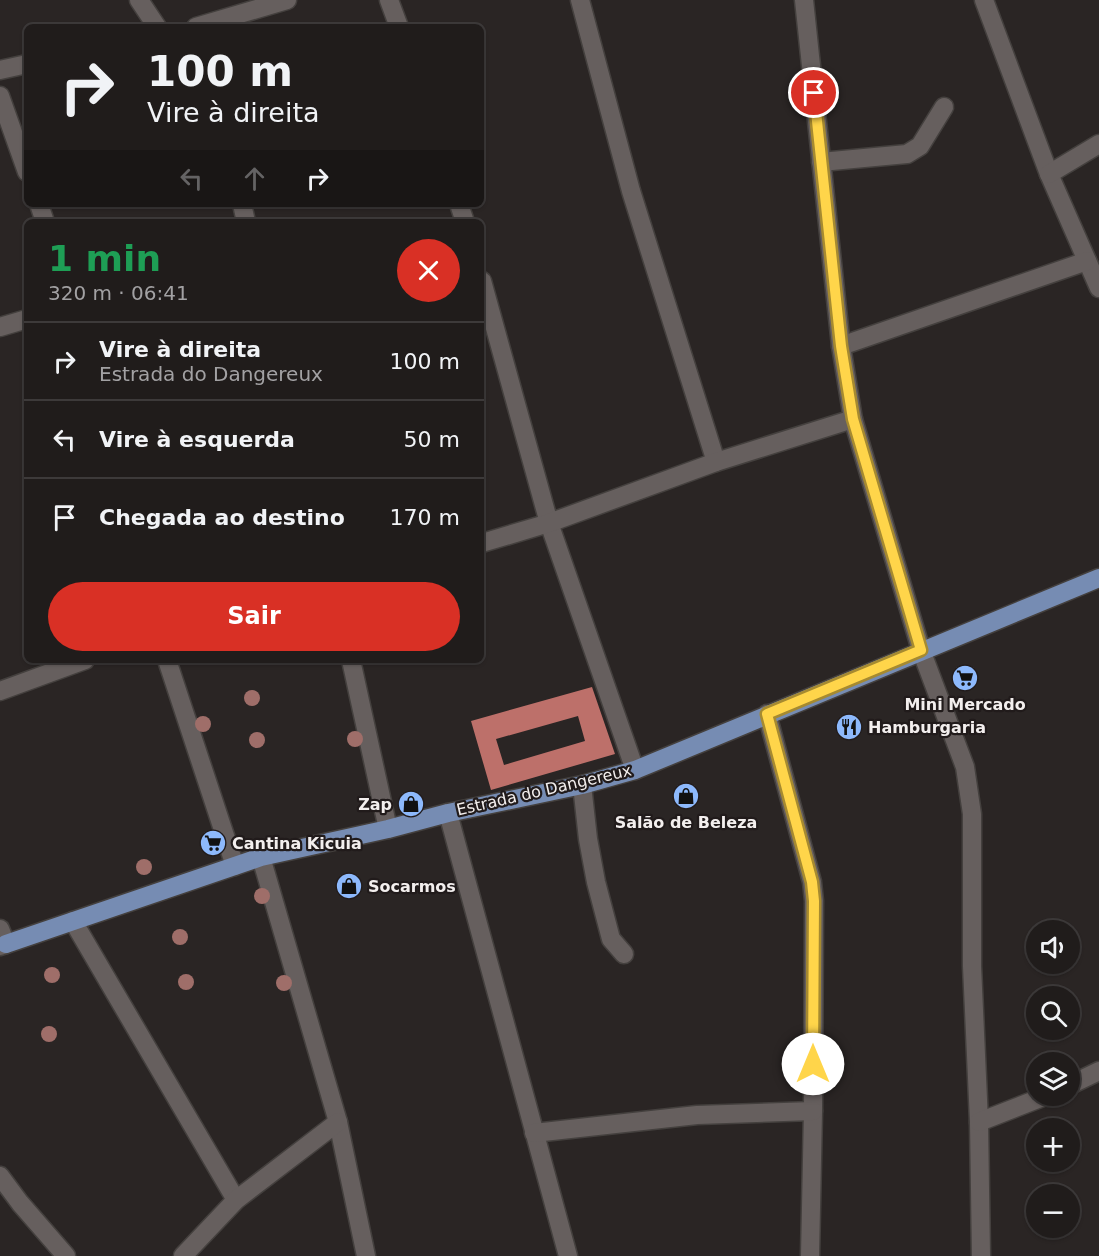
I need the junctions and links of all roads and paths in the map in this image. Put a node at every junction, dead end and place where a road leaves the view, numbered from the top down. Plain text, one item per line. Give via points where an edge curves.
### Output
1 (139, 0) edge
2 (287, 0) edge
3 (389, 0) edge
4 (580, 0) edge
5 (804, 0) edge
6 (984, 0) edge
7 (155, 24) edge
8 (206, 24) edge
9 (398, 24) edge
10 (24, 65) edge
11 (0, 70) edge
12 (0, 96) edge
13 (944, 107) dead end
14 (1099, 144) edge
15 (821, 162) junction
16 (24, 164) edge
17 (1049, 174) junction
18 (1087, 261) junction
19 (484, 288) edge
20 (1099, 288) edge
21 (24, 320) edge
22 (0, 327) edge
23 (841, 346) junction
24 (853, 419) junction
25 (716, 462) junction
26 (549, 524) junction
27 (484, 542) edge
28 (1099, 578) edge
29 (921, 650) junction
30 (77, 663) edge
31 (168, 663) edge
32 (352, 663) edge
33 (0, 691) edge
34 (767, 714) junction
35 (635, 770) junction
36 (582, 785) junction
37 (448, 813) junction
38 (388, 829) junction
39 (261, 857) junction
40 (235, 866) junction
41 (73, 921) junction
42 (2, 940) edge
43 (624, 954) dead end
44 (1099, 1071) edge
45 (1080, 1080) edge
46 (1026, 1104) edge
47 (813, 1111) junction
48 (338, 1122) junction
49 (979, 1122) junction
50 (534, 1133) junction
51 (0, 1176) edge
52 (236, 1200) junction
53 (66, 1256) edge
54 (183, 1256) edge
55 (366, 1256) edge
56 (568, 1256) edge
57 (810, 1256) edge
58 (981, 1256) edge

1 - 7 street
2 - 8 street
3 - 9 street
4 - 25 street via 631,190
5 - 15 street
6 - 17 street
10 - 11 street
12 - 16 street
13 - 15 street via 920,146 907,154
14 - 17 street
15 - 23 street
17 - 18 street
18 - 20 street
18 - 23 street
19 - 26 street
21 - 22 street
23 - 24 street
24 - 25 street
24 - 29 street
25 - 26 street
26 - 27 street
26 - 35 street
28 - 29 main road, Estrada do Dangereux
29 - 34 main road, Estrada do Dangereux
29 - 49 street via 970,789
30 - 33 street
31 - 40 street
32 - 38 street
34 - 35 main road, Estrada do Dangereux
34 - 47 street via 812,882
35 - 36 main road, Estrada do Dangereux
36 - 37 main road, Estrada do Dangereux
36 - 43 street via 596,882 611,939
37 - 38 main road, Estrada do Dangereux
37 - 50 street
38 - 39 main road, Estrada do Dangereux
39 - 40 main road, Estrada do Dangereux
39 - 48 street
40 - 41 main road, Estrada do Dangereux
41 - 42 main road, Estrada do Dangereux
41 - 52 street
44 - 45 street
46 - 49 street
47 - 50 street via 697,1115
47 - 57 street
48 - 52 street
48 - 55 street
49 - 58 street
50 - 56 street
51 - 53 street
52 - 54 street

